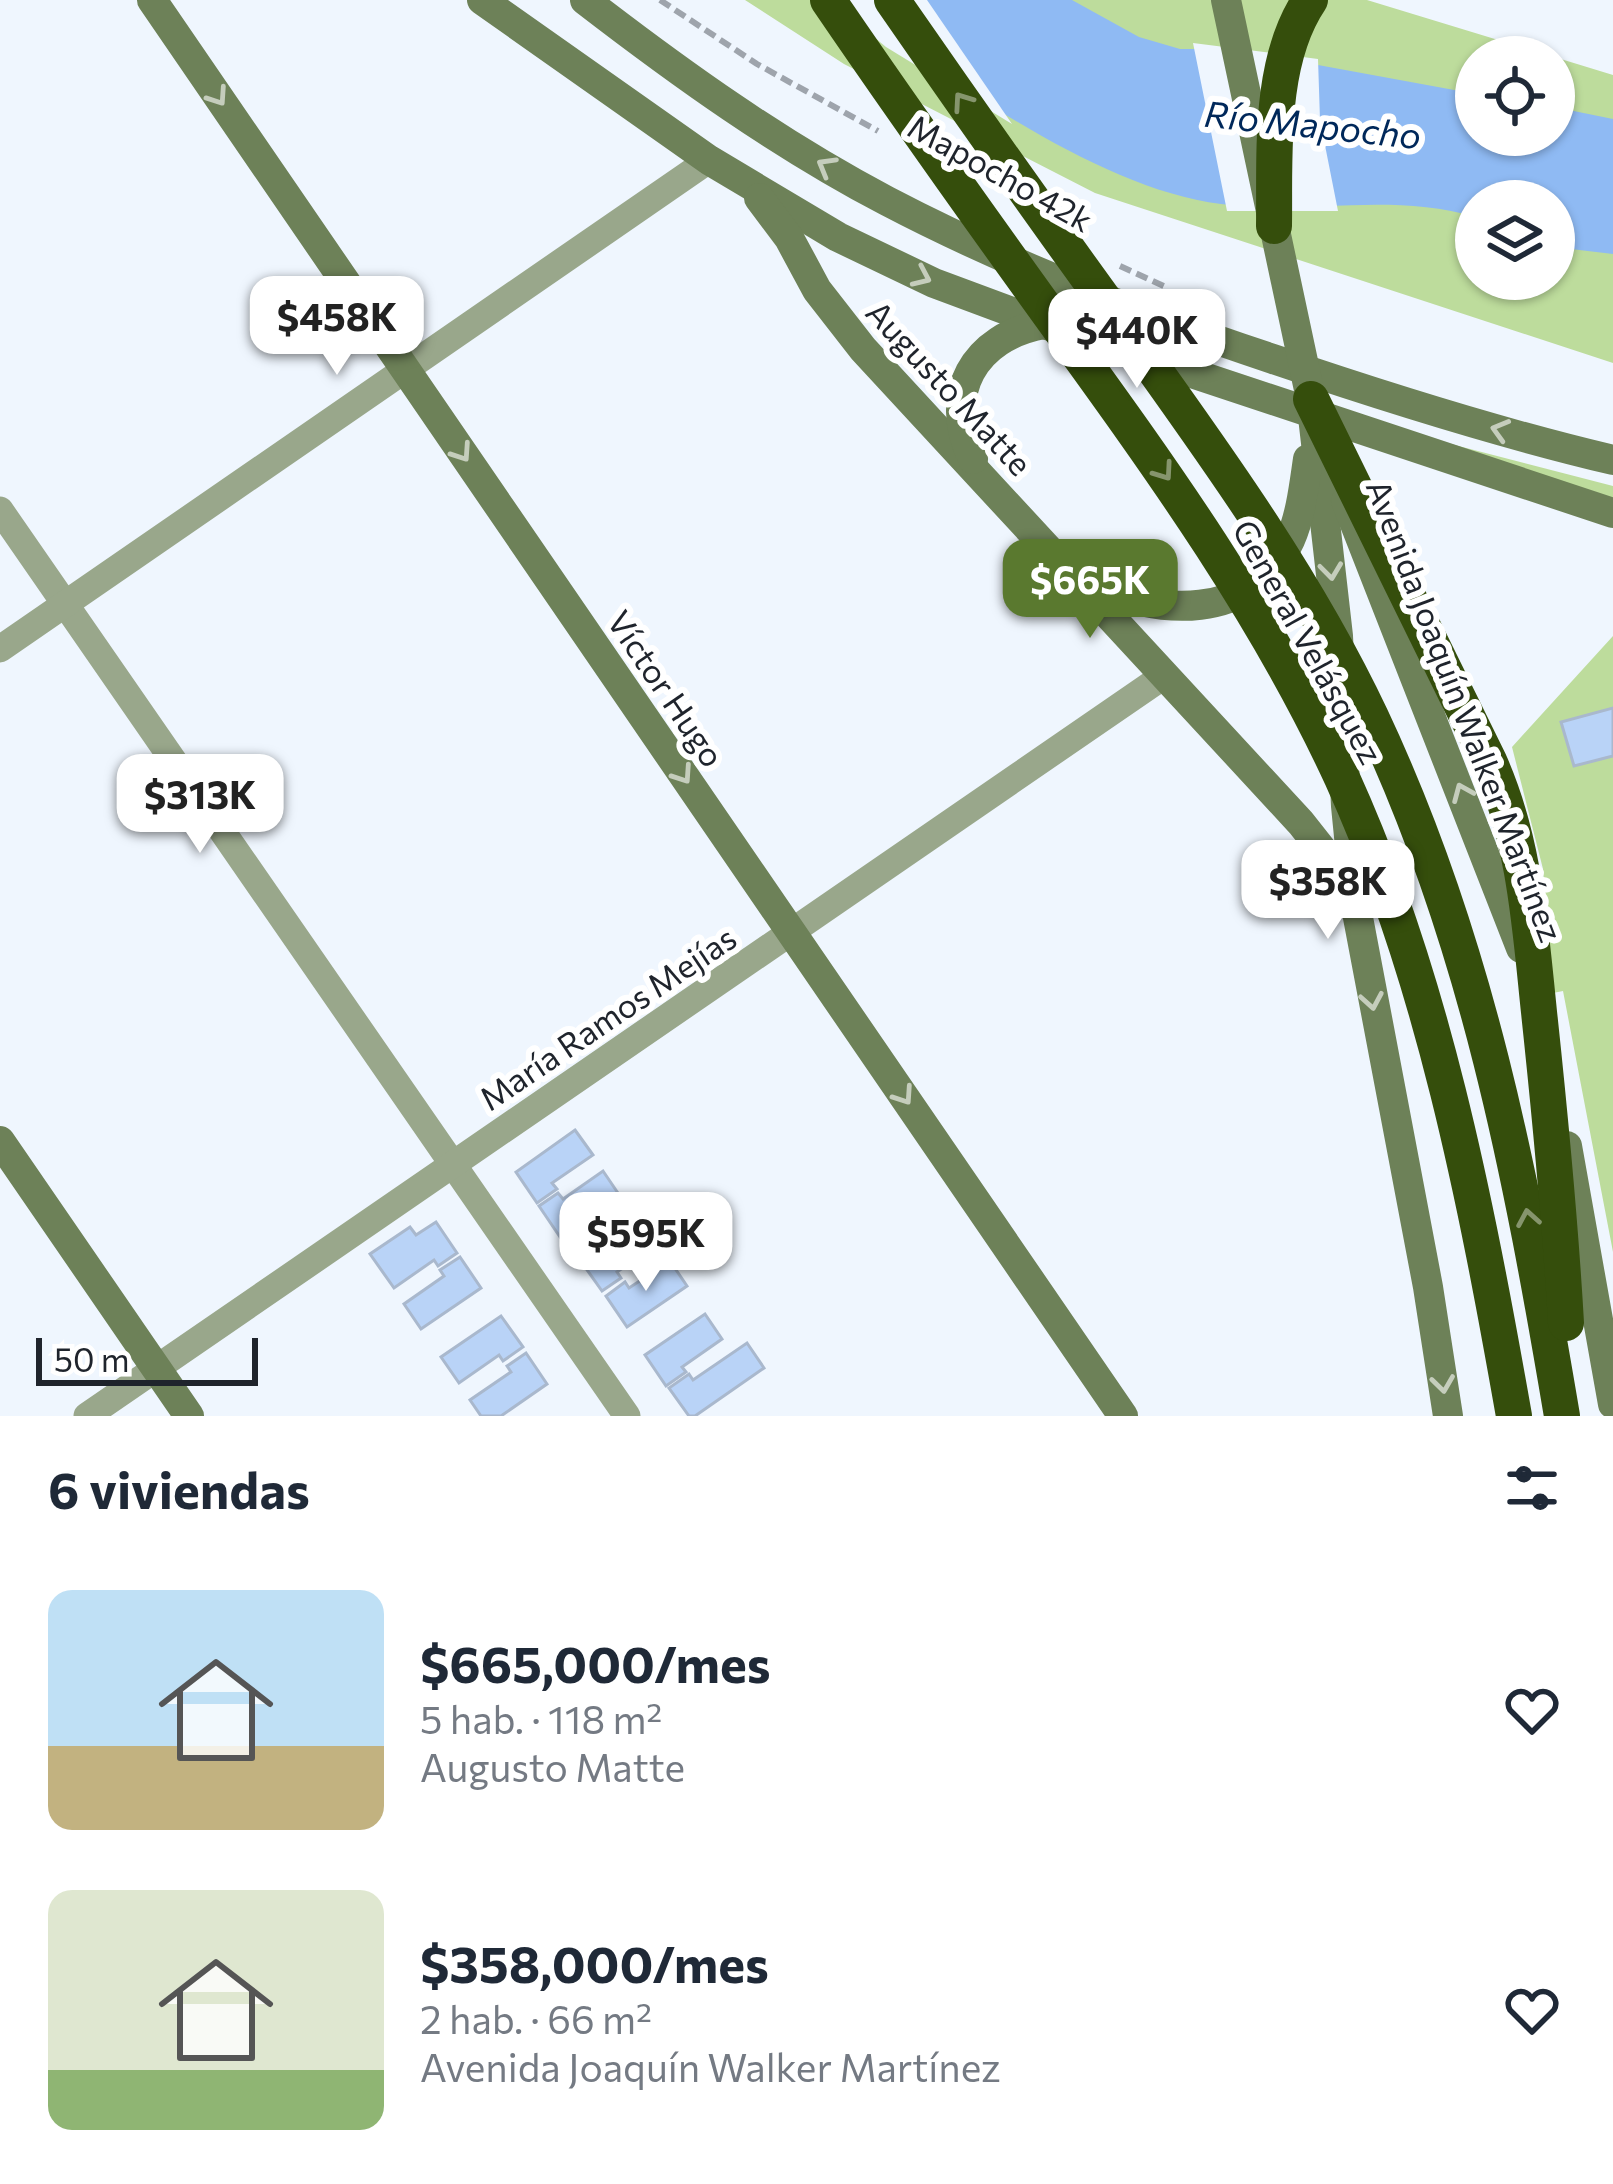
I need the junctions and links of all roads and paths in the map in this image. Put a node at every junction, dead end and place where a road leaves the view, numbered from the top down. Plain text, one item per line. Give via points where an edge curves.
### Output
1 (152, 0) edge
2 (482, 0) edge
3 (585, 0) edge
4 (660, 0) edge
5 (828, 0) edge
6 (892, 0) edge
7 (1226, 0) edge
8 (1310, 0) edge
9 (888, 136) dead end
10 (709, 160) junction
11 (739, 178) junction
12 (1274, 226) junction
13 (1115, 263) dead end
14 (1172, 290) dead end
15 (1044, 325) junction
16 (405, 370) junction
17 (1311, 399) joint
18 (1325, 456) junction
19 (1613, 460) edge
20 (986, 480) junction
21 (0, 510) edge
22 (1613, 512) edge
23 (1063, 564) junction
24 (64, 604) junction
25 (0, 649) edge
26 (1165, 675) junction
27 (1356, 907) junction
28 (793, 934) junction
29 (0, 1141) edge
30 (453, 1166) junction
31 (156, 1369) junction
32 (1612, 1393) edge
33 (1613, 1404) edge
34 (1512, 1410) edge
35 (87, 1416) edge
36 (189, 1416) edge
37 (627, 1416) edge
38 (1123, 1416) edge
39 (1448, 1416) edge
40 (1562, 1416) edge
41 (1572, 1416) edge

1 -> 16 main road, Víctor Hugo
2 - 10 main road
19 -> 3 main road via 1402,403 1034,271 812,158
4 - 9 path, Mapocho 42k
5 -> 34 highway, General Velásquez via 1169,479 1315,722 1358,818 1436,1053
40 -> 6 highway, General Velásquez via 1489,1038 1448,905 1371,716 1206,442
7 - 12 main road
8 - 12 highway via 1280,94
10 - 11 main road
10 - 16 street
11 -> 15 main road via 879,257
11 - 20 main road, Augusto Matte via 862,349
12 - 17 main road
13 - 14 path, Mapocho 42k
15 - 20 main road via 999,340 964,386 961,428
15 - 22 main road
16 - 24 street
16 -> 28 main road, Víctor Hugo
17 - 18 highway
18 - 23 main road via 1278,562 1227,598 1183,608 1140,603
18 -> 27 main road, Avenida Joaquín Walker Martínez
32 -> 18 main road, Avenida Joaquín Walker Martínez via 1560,1102 1525,959
18 - 41 highway via 1489,761 1511,822 1528,901 1559,1196
20 - 23 main road, Augusto Matte
21 - 24 street
23 - 26 main road, Augusto Matte
24 - 25 street
24 - 30 street
26 - 27 main road, Augusto Matte via 1301,823
26 - 28 street, María Ramos Mejías
27 -> 39 main road, Avenida Joaquín Walker Martínez
28 - 30 street, María Ramos Mejías
28 -> 38 main road, Víctor Hugo
29 - 31 main road
30 - 31 street, María Ramos Mejías
30 - 37 street
31 - 35 street, María Ramos Mejías
31 - 36 main road
32 - 33 main road, Avenida Joaquín Walker Martínez

